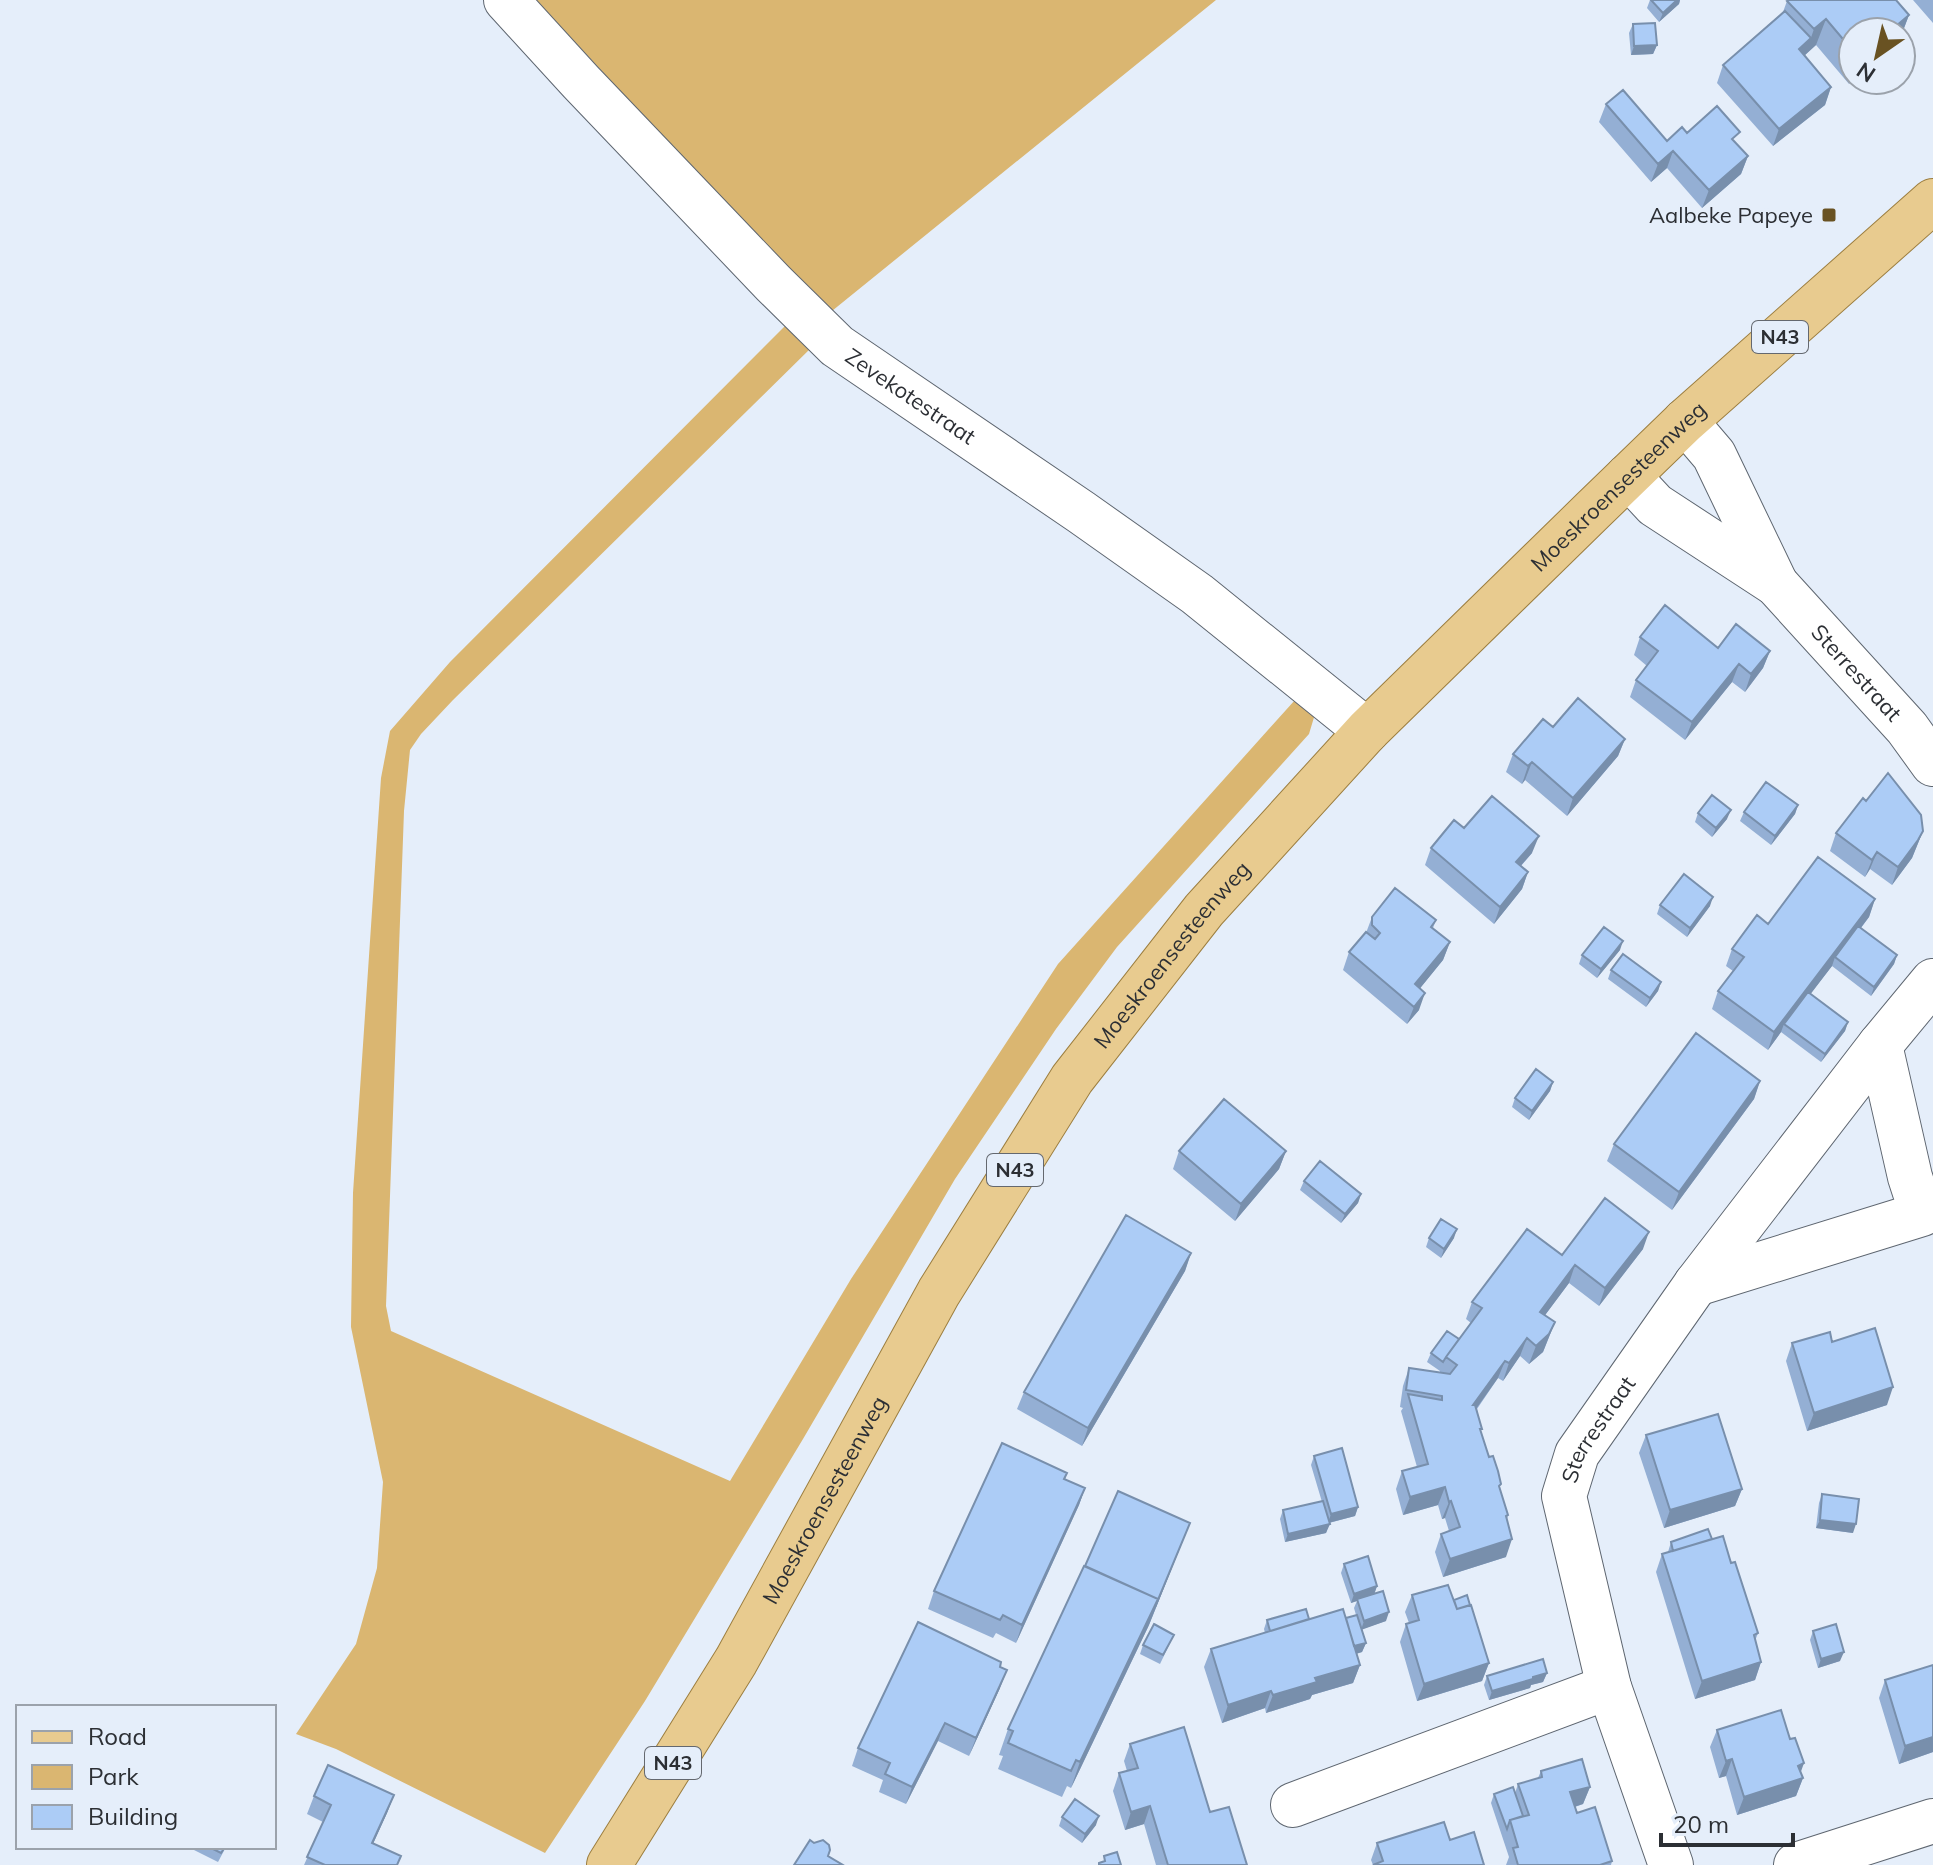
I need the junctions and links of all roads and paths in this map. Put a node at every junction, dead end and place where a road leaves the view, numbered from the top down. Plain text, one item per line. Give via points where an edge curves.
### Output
1 (506, 0) edge
2 (1933, 201) edge
3 (1685, 421) junction
4 (1628, 476) junction
5 (1776, 584) junction
6 (1367, 731) junction
7 (1933, 764) edge
8 (1933, 981) edge
9 (1880, 1045) junction
10 (1696, 1284) junction
11 (1609, 1687) junction
12 (1293, 1805) dead end
13 (1933, 1821) edge
14 (609, 1865) edge
15 (1671, 1865) edge
16 (1796, 1865) edge

1 - 6 street, Zevekotestraat via 837,346 1197,594
2 - 3 main road, Moeskroensesteenweg / N43
3 - 4 main road, Moeskroensesteenweg / N43
3 - 5 street, Sterrestraat via 1714,455
4 - 5 street, Sterrestraat via 1655,505
4 - 6 main road, Moeskroensesteenweg / N43
5 - 7 street, Sterrestraat via 1907,728
6 - 14 main road, Moeskroensesteenweg / N43 via 1204,910 1072,1079 939,1292 736,1661
8 - 9 street, Sterrestraat
9 - 10 street, Sterrestraat
9 - 10 street via 1922,1214
10 - 11 street, Sterrestraat via 1577,1454 1564,1496
11 - 12 street
11 - 15 street, Sterrestraat
13 - 16 street

